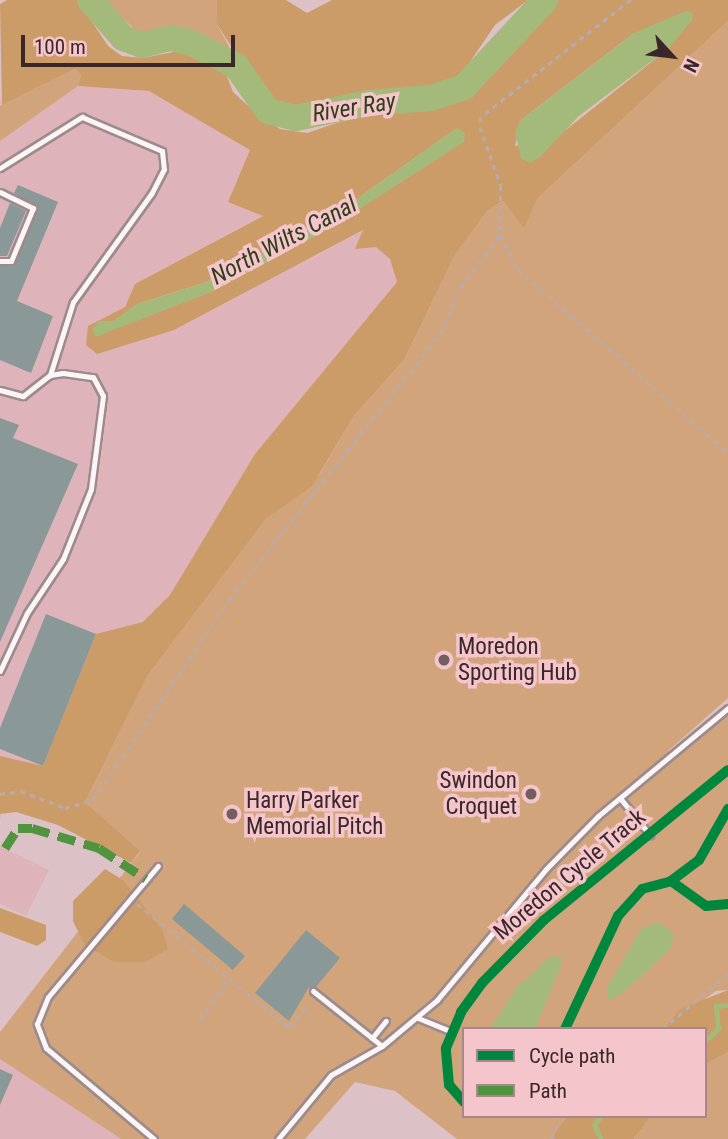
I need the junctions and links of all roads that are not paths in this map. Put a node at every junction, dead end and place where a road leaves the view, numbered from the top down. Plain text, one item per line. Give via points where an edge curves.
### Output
1 (0, 168) edge
2 (0, 192) edge
3 (0, 261) edge
4 (50, 375) junction
5 (0, 390) edge
6 (0, 671) edge
7 (728, 708) edge
8 (620, 798) junction
9 (650, 835) dead end
10 (158, 866) dead end
11 (315, 993) road end
12 (418, 1018) junction
13 (386, 1021) dead end
14 (452, 1031) dead end
15 (372, 1038) junction
16 (382, 1046) junction
17 (154, 1139) edge
18 (278, 1139) edge

1 - 4 lane via 82,117 162,151 164,169 151,194 73,302
2 - 3 lane via 33,208 11,261
4 - 5 lane via 23,396
4 - 6 lane via 93,377 101,384 97,456 91,489 63,559 27,613
7 - 8 lane
8 - 9 lane
8 - 12 lane via 546,869 466,969
10 - 17 lane via 41,1008 38,1034 47,1048
11 - 15 lane
12 - 14 lane
12 - 16 lane
13 - 15 lane
15 - 16 lane
16 - 18 lane via 331,1075

